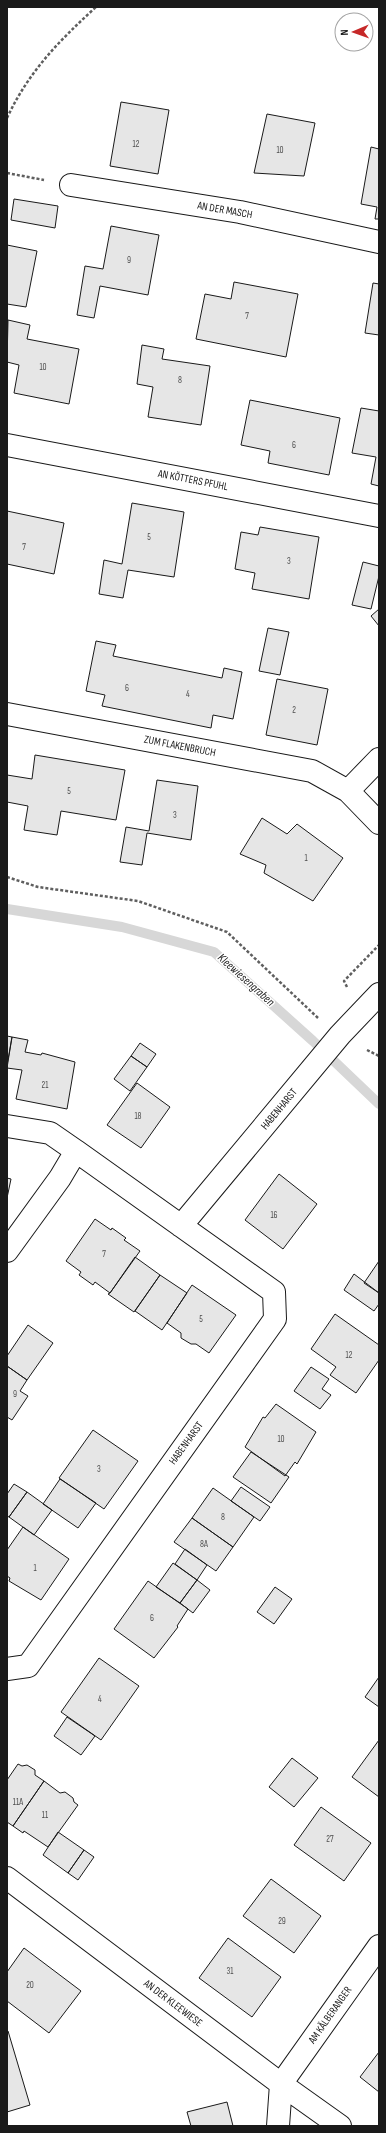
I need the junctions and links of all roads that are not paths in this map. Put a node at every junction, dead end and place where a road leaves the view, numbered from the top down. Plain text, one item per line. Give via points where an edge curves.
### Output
1 (71, 185) road end
2 (379, 242) edge
3 (7, 445) edge
4 (379, 516) edge
5 (7, 714) edge
6 (379, 759) edge
7 (348, 791) junction
8 (379, 823) edge
9 (379, 994) edge
10 (7, 1126) edge
11 (76, 1151) junction
12 (181, 1226) junction
13 (7, 1251) edge
14 (7, 1669) edge
15 (7, 1878) edge
16 (379, 1946) edge
17 (281, 2084) junction
18 (278, 2126) edge
19 (340, 2126) edge

1 - 2 street, AN DER MASCH via 240,212
3 - 4 street, AN KÖTTERS PFUHL
5 - 7 street, ZUM FLAKENBRUCH via 312,771
6 - 7 street
7 - 8 street, ZUM FLAKENBRUCH
9 - 12 street, HABENHARST via 340,1035
10 - 11 street, HABENHARST via 50,1134
11 - 12 street, HABENHARST
11 - 13 street via 60,1178
12 - 14 street, HABENHARST via 274,1292 275,1319 28,1666
15 - 17 street, AN DER KLEEWIESE
16 - 17 street, AM KÄLBERANGER
17 - 18 street
17 - 19 street, AN DER KLEEWIESE

